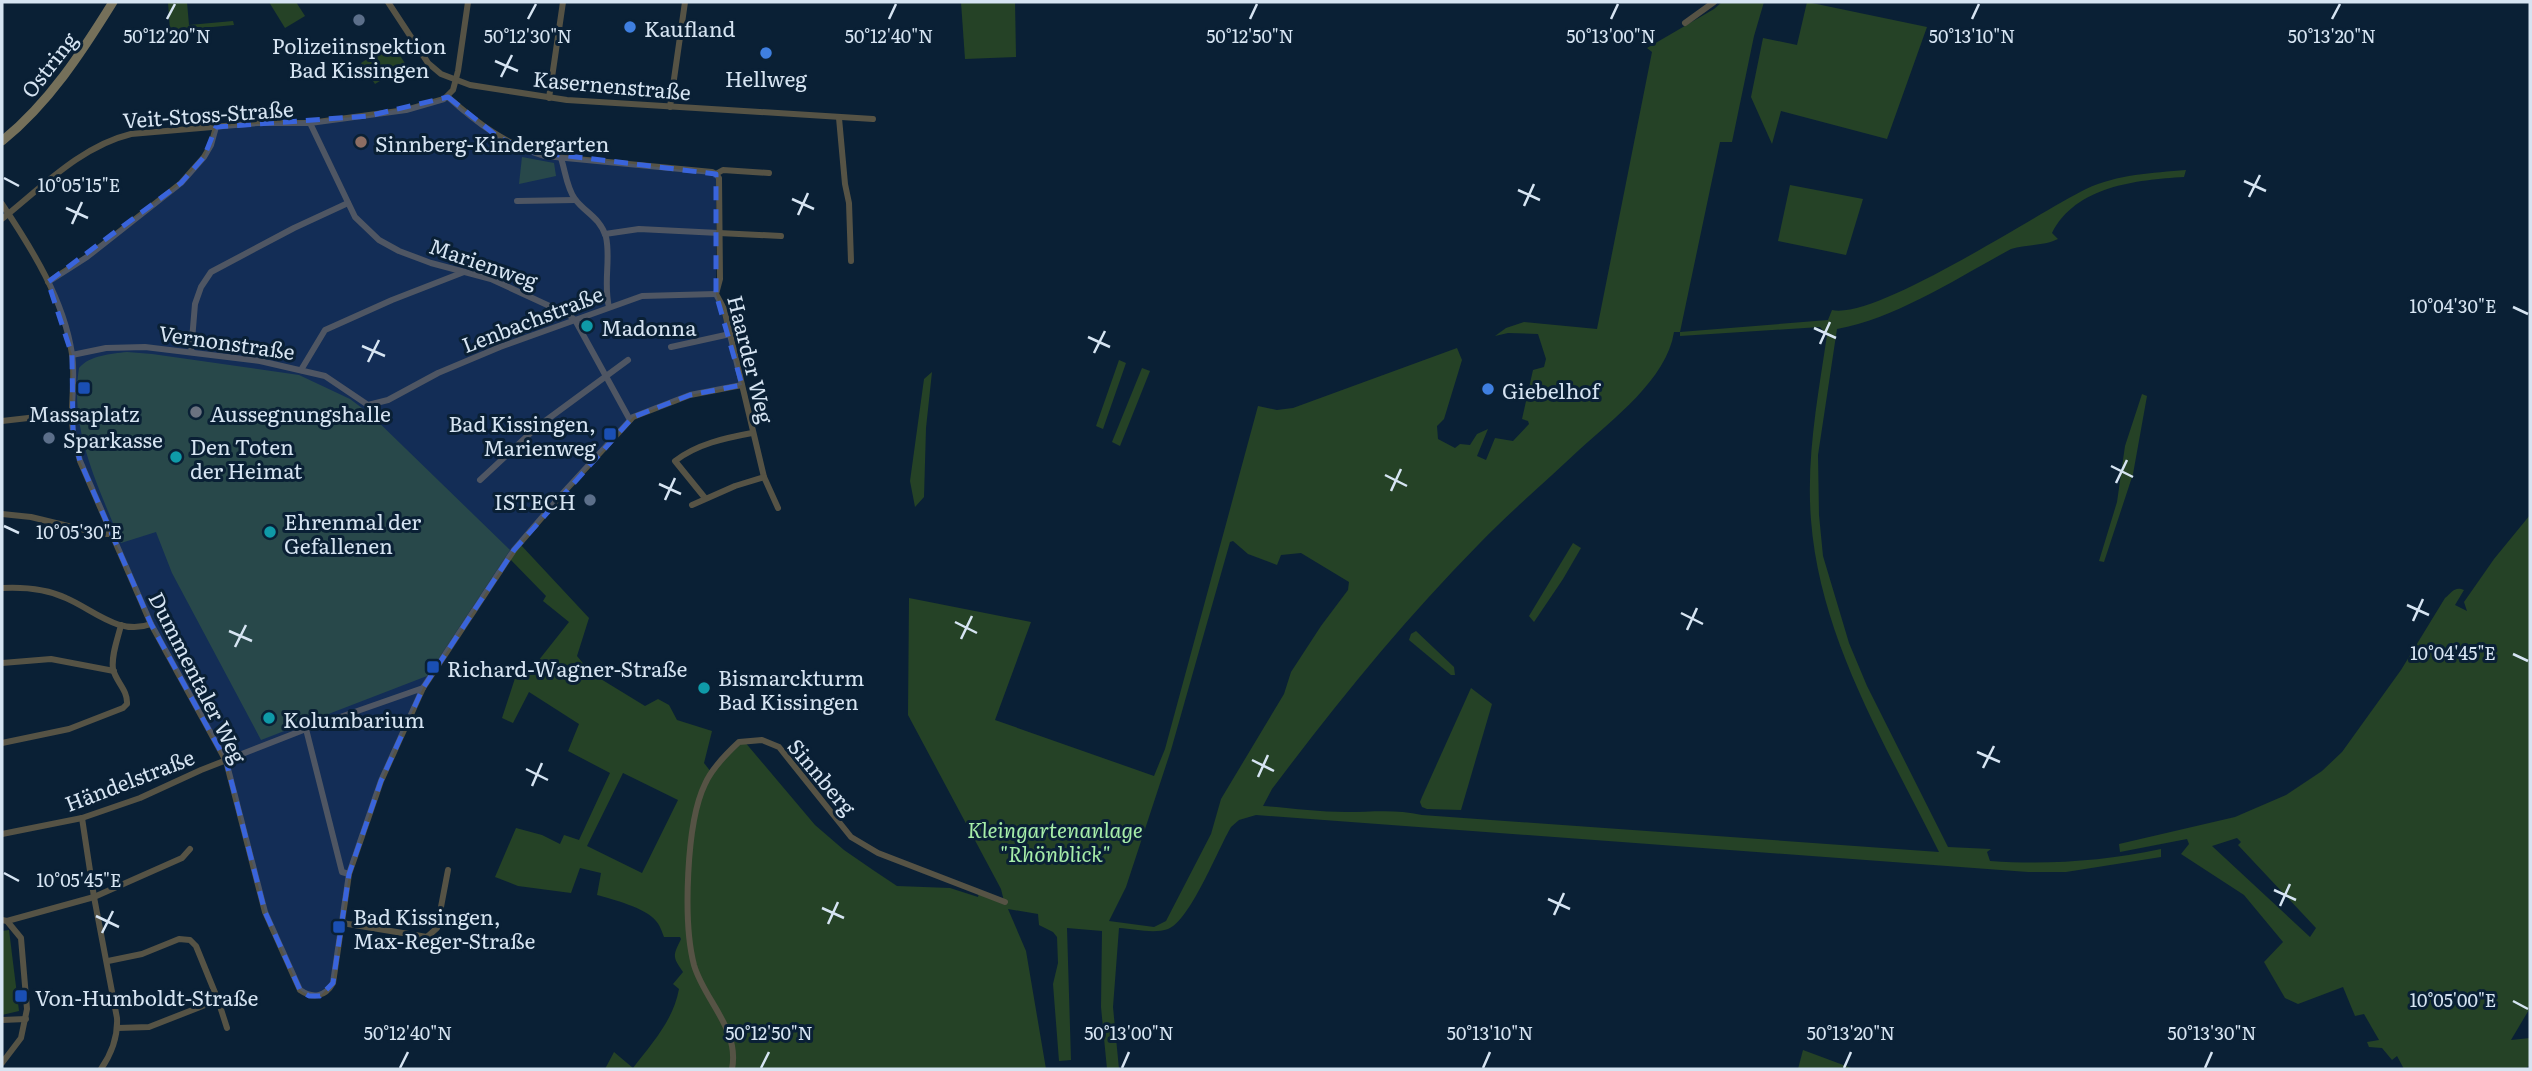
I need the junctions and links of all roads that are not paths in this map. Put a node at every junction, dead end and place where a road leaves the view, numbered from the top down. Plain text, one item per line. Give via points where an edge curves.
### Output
1 (113, 2) edge
2 (388, 2) edge
3 (468, 2) edge
4 (563, 2) edge
5 (685, 2) edge
6 (1699, 2) edge
7 (1714, 2) edge
8 (1704, 9) junction
9 (1685, 23) dead end
10 (454, 81) junction
11 (448, 97) junction
12 (549, 99) junction
13 (670, 107) junction
14 (839, 118) junction
15 (873, 119) dead end
16 (310, 123) junction
17 (216, 127) junction
18 (2, 141) edge
19 (561, 158) junction
20 (769, 173) dead end
21 (716, 174) junction
22 (575, 200) junction
23 (517, 201) dead end
24 (348, 203) junction
25 (2, 204) edge
26 (8, 214) junction
27 (2, 219) edge
28 (719, 233) junction
29 (605, 234) junction
30 (781, 236) dead end
31 (851, 261) dead end
32 (465, 272) junction
33 (48, 282) junction
34 (716, 295) junction
35 (609, 307) junction
36 (575, 320) junction
37 (730, 334) junction
38 (671, 348) dead end
39 (191, 352) junction
40 (72, 355) junction
41 (628, 360) dead end
42 (300, 369) junction
43 (605, 375) junction
44 (742, 385) junction
45 (368, 405) joint
46 (72, 413) junction
47 (630, 420) junction
48 (2, 421) edge
49 (752, 433) junction
50 (764, 477) junction
51 (480, 480) dead end
52 (705, 498) junction
53 (692, 505) dead end
54 (778, 508) dead end
55 (2, 514) edge
56 (112, 534) junction
57 (2, 588) edge
58 (151, 624) junction
59 (121, 625) junction
60 (2, 663) edge
61 (114, 671) junction
62 (423, 688) junction
63 (306, 729) junction
64 (2, 743) edge
65 (226, 761) junction
66 (82, 818) junction
67 (2, 834) edge
68 (190, 849) dead end
69 (448, 870) dead end
70 (348, 874) junction
71 (94, 897) junction
72 (1004, 902) dead end
73 (4, 921) edge
74 (342, 923) junction
75 (108, 961) junction
76 (218, 1000) junction
77 (26, 1019) junction
78 (2, 1020) edge
79 (118, 1028) junction
80 (227, 1028) dead end
81 (2, 1063) edge
82 (101, 1069) edge
83 (732, 1069) edge

1 - 18 main road, Ostring via 52,91
2 - 10 street, Kasernenstraße via 428,63
3 - 10 street
4 - 12 street
5 - 13 street
6 - 8 street
7 - 8 street
8 - 9 street
10 - 11 street
10 - 12 street, Kasernenstraße
11 - 16 street, Veit-Stoss-Straße via 406,110
11 - 19 street via 512,145
12 - 13 street, Kasernenstraße
13 - 14 street, Kasernenstraße
14 - 15 street, Kasernenstraße
14 - 31 street
16 - 17 street, Veit-Stoss-Straße
16 - 24 street
17 - 26 street, Veit-Stoss-Straße via 116,138 86,153
17 - 33 street via 205,157 181,183
19 - 21 street
19 - 22 street
20 - 21 street via 723,170
21 - 28 street, Haarder Weg
22 - 23 street
22 - 29 street
24 - 32 street, Marienweg via 357,221 379,240
24 - 39 street via 211,272 195,304
25 - 26 street
26 - 27 street, Veit-Stoss-Straße
26 - 33 street
28 - 29 street via 639,229
28 - 30 street
28 - 34 street, Haarder Weg
29 - 35 street
32 - 36 street, Marienweg via 510,287
32 - 42 street via 325,330
33 - 40 street
34 - 35 street, Lenbachstraße via 642,296
34 - 37 street, Haarder Weg via 722,301
35 - 36 street, Lenbachstraße
36 - 43 street
36 - 45 street, Lenbachstraße via 500,347
37 - 38 street
37 - 44 street, Haarder Weg
39 - 40 street, Vernonstraße via 145,347
39 - 42 street, Vernonstraße
40 - 46 street
41 - 43 street
42 - 45 street, Vernonstraße via 325,376
43 - 47 street
43 - 51 street via 537,427
44 - 47 street via 690,395
44 - 49 street, Haarder Weg
46 - 48 street
46 - 56 street, Dummentaler Weg via 80,461
47 - 62 street via 514,550
49 - 50 street, Haarder Weg
49 - 52 street via 722,439 675,461
50 - 52 street
50 - 54 street, Haarder Weg
52 - 53 street
55 - 56 street
56 - 58 street, Dummentaler Weg
57 - 59 street via 54,593
58 - 59 street via 130,629
58 - 65 street, Dummentaler Weg
59 - 61 street
60 - 61 street via 51,659
61 - 64 street via 128,695 123,708 69,729
62 - 63 street
62 - 70 street via 381,781
63 - 65 street
63 - 70 street via 342,872
65 - 66 street, Händelstraße
65 - 74 street, Dummentaler Weg via 265,912 300,990 309,996 320,996 333,983
66 - 67 street, Händelstraße
66 - 71 street
68 - 71 street via 182,858
69 - 74 street via 437,928 427,937
70 - 74 street
71 - 73 street
71 - 75 street
72 - 83 street, Sinnberg via 878,853 851,837 779,747 762,740 739,742 716,766 699,797 692,831 689,906 694,965 732,1044
73 - 77 street via 21,939
75 - 76 street via 179,939 190,940
75 - 79 street
76 - 79 street via 149,1027
76 - 80 street
77 - 78 street
77 - 81 street via 21,1038
79 - 82 street

